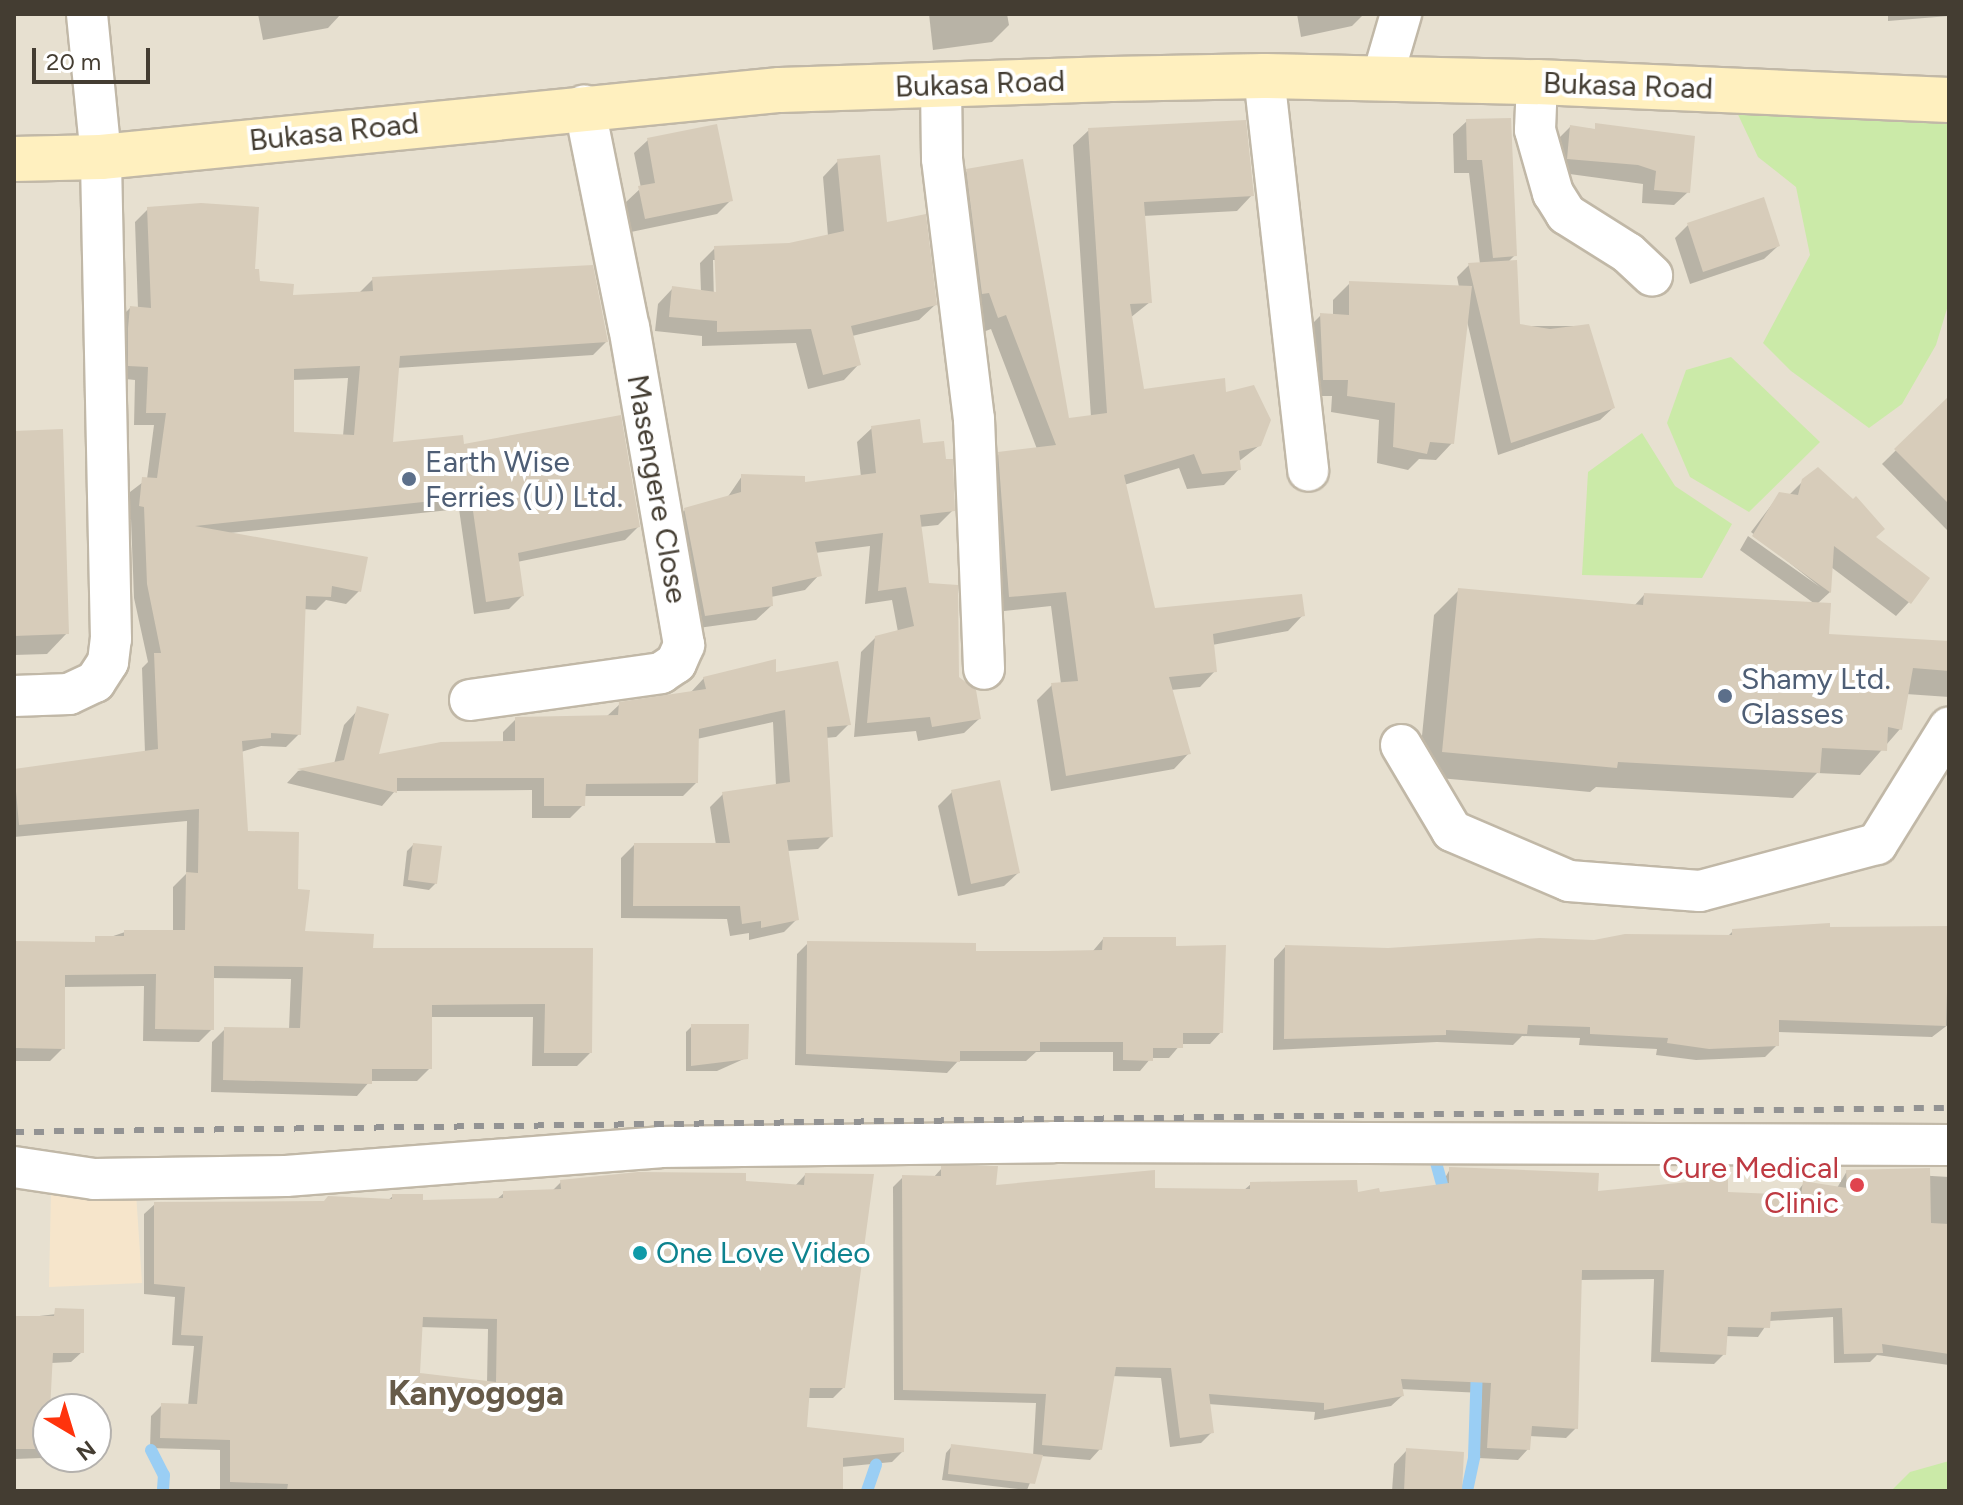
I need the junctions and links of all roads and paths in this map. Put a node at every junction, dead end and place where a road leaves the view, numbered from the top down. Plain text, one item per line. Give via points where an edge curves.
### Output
1 (87, 14) edge
2 (1401, 14) edge
3 (1264, 76) junction
4 (1382, 79) junction
5 (1537, 82) junction
6 (941, 86) junction
7 (1949, 100) edge
8 (584, 105) junction
9 (101, 157) junction
10 (14, 159) edge
11 (1652, 275) dead end
12 (1308, 471) dead end
13 (984, 669) dead end
14 (14, 696) edge
15 (470, 700) dead end
16 (1949, 728) edge
17 (1401, 745) dead end
18 (1949, 1145) edge
19 (14, 1167) edge

1 - 9 street
2 - 4 street
3 - 4 street, Bukasa Road
3 - 6 street, Bukasa Road
3 - 12 street
4 - 5 street, Bukasa Road
5 - 7 street, Bukasa Road
5 - 11 street via 1535,130 1553,193 1566,214 1628,253
6 - 8 street, Bukasa Road via 780,90
6 - 13 street via 942,159 974,419
8 - 9 street, Bukasa Road
8 - 15 street, Masengere Close via 684,645 676,663 661,673
9 - 10 street, Bukasa Road
9 - 14 street via 108,662 95,682 69,694
16 - 17 street via 1877,844 1700,891 1569,881 1452,831
18 - 19 street via 1054,1142 660,1147 286,1176 94,1179

